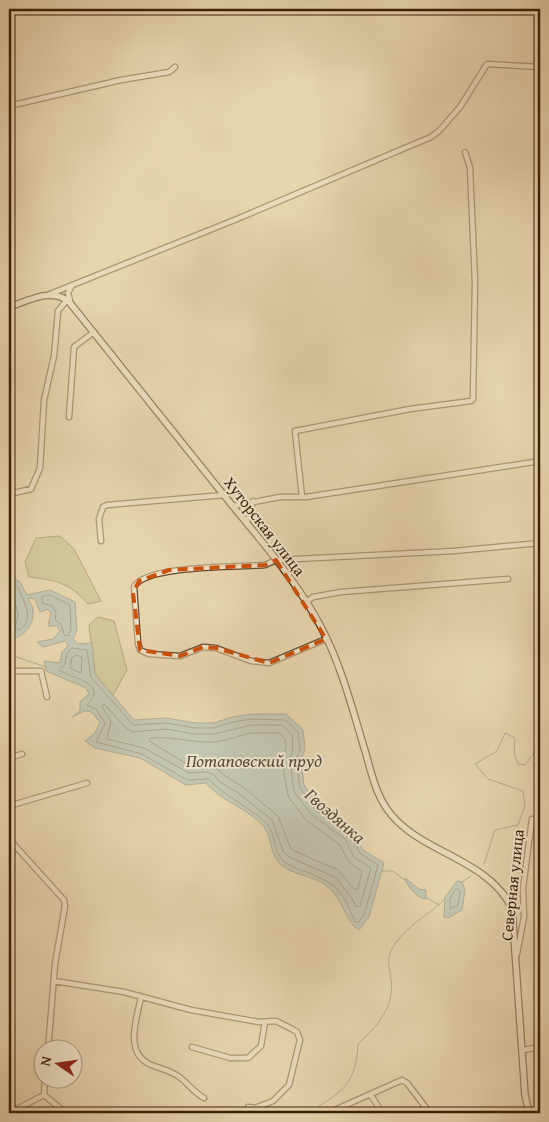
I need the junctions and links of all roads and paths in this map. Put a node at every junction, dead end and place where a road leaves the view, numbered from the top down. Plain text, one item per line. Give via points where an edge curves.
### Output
1 (540, 66) edge
2 (175, 67) dead end
3 (9, 106) edge
4 (465, 152) dead end
5 (72, 285) junction
6 (49, 295) junction
7 (69, 301) junction
8 (9, 307) edge
9 (94, 332) junction
10 (69, 416) dead end
11 (540, 462) edge
12 (9, 494) edge
13 (224, 495) junction
14 (302, 497) junction
15 (253, 501) junction
16 (233, 506) junction
17 (247, 522) junction
18 (101, 540) dead end
19 (540, 543) edge
20 (276, 560) junction
21 (508, 579) dead end
22 (306, 602) junction
23 (326, 639) junction
24 (9, 671) edge
25 (47, 697) dead end
26 (22, 754) dead end
27 (9, 758) edge
28 (87, 783) dead end
29 (9, 806) edge
30 (540, 821) edge
31 (9, 839) edge
32 (515, 962) junction
33 (54, 981) junction
34 (141, 997) junction
35 (266, 1022) junction
36 (49, 1040) edge
37 (192, 1047) dead end
38 (540, 1047) edge
39 (523, 1050) junction
40 (44, 1090) edge
41 (44, 1095) junction
42 (371, 1095) junction
43 (204, 1098) dead end
44 (248, 1107) dead end
45 (9, 1113) edge
46 (66, 1113) edge
47 (328, 1113) edge
48 (382, 1113) edge
49 (430, 1113) edge
50 (529, 1113) edge

1 - 5 street via 487,64 460,107 431,137
2 - 3 street via 169,72
4 - 14 street via 470,168 475,282 473,399 295,431
5 - 6 street
5 - 7 street
6 - 7 main road via 58,295
6 - 8 main road
7 - 9 main road, Хуторская улица
7 - 12 street via 58,311 54,356 44,400 40,468 31,489
9 - 10 street via 74,348
9 - 13 main road, Хуторская улица
11 - 14 street
13 - 16 main road, Хуторская улица
13 - 18 street via 106,505 99,519
14 - 15 street
15 - 16 street
15 - 17 street
16 - 17 main road, Хуторская улица
17 - 20 main road, Хуторская улица
19 - 20 street
20 - 22 main road, Хуторская улица
20 - 23 street via 265,565 169,570 139,581 133,593 140,650 148,654 180,656 203,647 216,648 251,661 269,663
21 - 22 street via 341,592 314,596
22 - 23 main road, Хуторская улица
23 - 32 main road, Хуторская улица via 342,675 386,808 407,828 482,874 501,891 512,908
24 - 25 street via 41,671
26 - 27 street
28 - 29 street
30 - 32 street, Северная улица via 532,820 522,888 524,917
31 - 33 street via 64,900
32 - 39 main road, Хуторская улица
33 - 34 street
33 - 36 street
34 - 35 street via 191,1010
34 - 43 street via 133,1039 140,1057 177,1075 194,1093
35 - 37 street via 261,1046 248,1058 230,1058
35 - 44 street via 276,1021 292,1029 299,1036 299,1044 289,1085 273,1101 255,1108
38 - 39 street
39 - 50 main road, Хуторская улица
40 - 41 street
41 - 45 street
41 - 46 street
42 - 47 street
42 - 48 street
42 - 49 street via 402,1080

